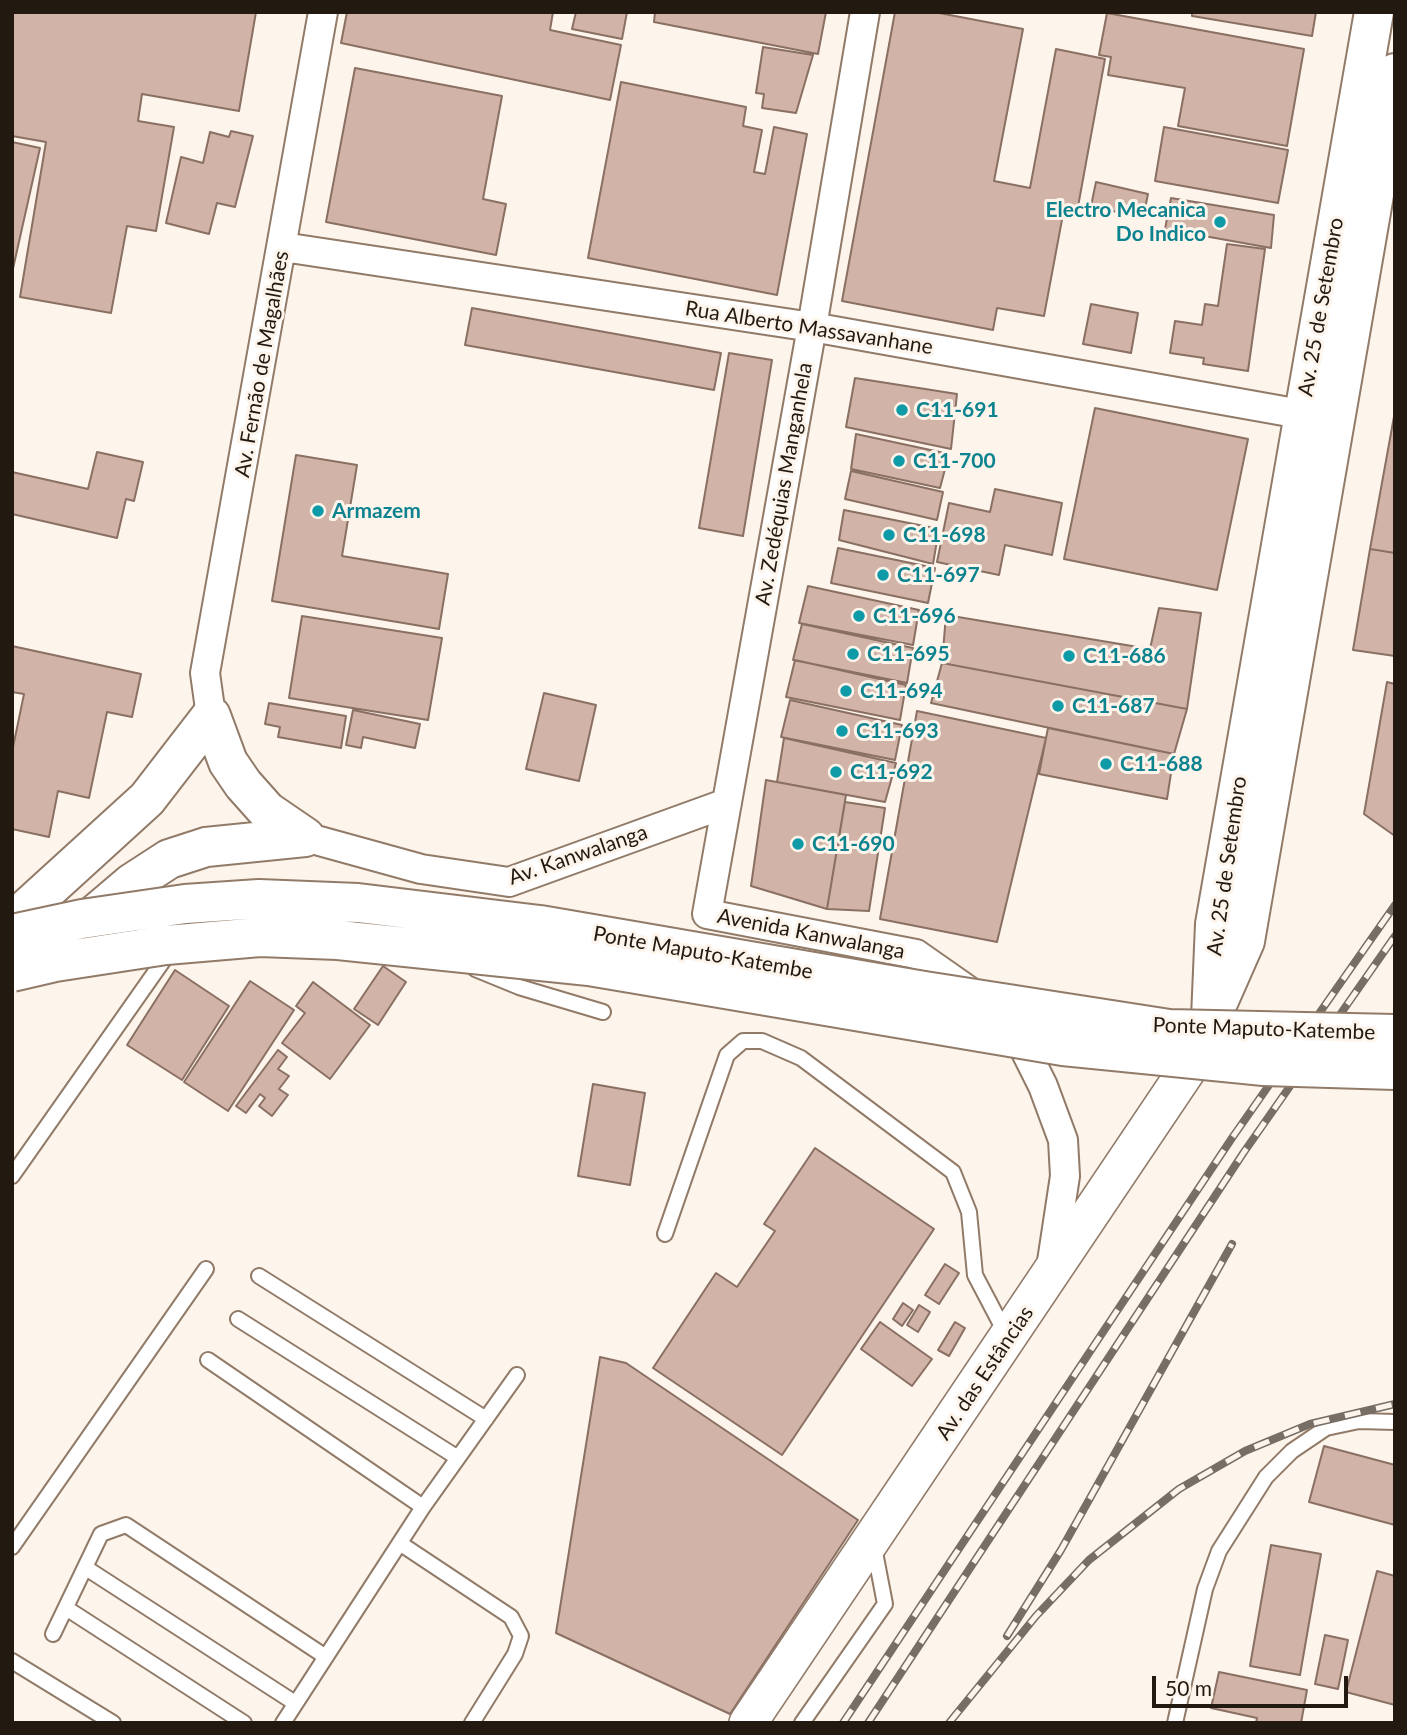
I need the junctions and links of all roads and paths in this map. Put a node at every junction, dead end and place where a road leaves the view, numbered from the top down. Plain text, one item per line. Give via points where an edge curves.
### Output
1 (323, 12) edge
2 (865, 12) edge
3 (1374, 12) edge
4 (1395, 73) edge
5 (283, 247) junction
6 (812, 327) junction
7 (1317, 417) junction
8 (211, 716) junction
9 (727, 803) junction
10 (305, 837) junction
11 (707, 915) joint
12 (325, 917) dead end
13 (351, 917) dead end
14 (12, 922) edge
15 (233, 924) dead end
16 (375, 927) dead end
17 (12, 934) edge
18 (12, 972) edge
19 (12, 988) edge
20 (603, 1012) dead end
21 (1211, 1018) joint
22 (1395, 1034) edge
23 (1395, 1070) edge
24 (12, 1176) edge
25 (665, 1234) dead end
26 (206, 1269) dead end
27 (259, 1276) dead end
28 (1049, 1278) junction
29 (239, 1319) dead end
30 (1008, 1339) junction
31 (208, 1360) dead end
32 (517, 1375) dead end
33 (486, 1419) junction
34 (1395, 1422) edge
35 (458, 1458) junction
36 (423, 1507) junction
37 (873, 1539) junction
38 (401, 1544) junction
39 (12, 1547) edge
40 (86, 1568) junction
41 (66, 1608) junction
42 (53, 1634) dead end
43 (326, 1657) junction
44 (12, 1661) edge
45 (295, 1703) junction
46 (113, 1723) edge
47 (244, 1723) edge
48 (283, 1723) edge
49 (472, 1723) edge
50 (748, 1723) edge
51 (802, 1723) edge
52 (1175, 1723) edge

1 - 5 street, Av. Fernão de Magalhães
2 - 6 street, Av. Zedéquias Manganhela
3 - 7 main road, Av. 25 de Setembro
4 - 7 main road, Av. 25 de Setembro
5 - 6 street, Rua Alberto Massavanhane
5 - 8 street, Av. Fernão de Magalhães via 205,673
6 - 7 street, Rua Alberto Massavanhane
6 - 9 street, Av. Zedéquias Manganhela
7 - 21 main road, Av. 25 de Setembro via 1215,924
8 - 10 main road via 228,762 243,785 267,811
8 - 14 main road via 146,799
9 - 10 street, Av. Kanwalanga via 509,882 421,869
9 - 11 street, Av. Zedéquias Manganhela
10 - 19 main road via 206,847 169,859 132,883
11 - 28 street, Avenida Kanwalanga via 916,954 993,1009 1023,1046 1063,1140 1065,1176
12 - 13 lane
15 - 24 lane via 180,938
16 - 20 lane via 519,987
17 - 22 main road, Ponte Maputo-Katembe, bridge via 185,904 259,899 358,903 540,925 1169,1029
18 - 23 main road, Ponte Maputo-Katembe, bridge via 166,945 260,937 338,940 589,966 1063,1046 1264,1066
21 - 28 street, Av. das Estâncias via 1193,1061
25 - 30 lane via 727,1055 743,1041 762,1041 801,1058 953,1172 969,1212 975,1275
26 - 39 lane
27 - 33 lane
28 - 30 street, Av. das Estâncias
29 - 35 lane
30 - 37 street, Av. das Estâncias
31 - 36 lane
32 - 33 lane
33 - 35 lane
34 - 52 lane via 1359,1421 1326,1428 1292,1451 1266,1477 1219,1551 1205,1589
35 - 36 lane
36 - 38 lane
37 - 50 street, Av. das Estâncias
37 - 51 lane via 885,1604
38 - 43 lane
38 - 49 lane via 511,1617 521,1636 515,1654
40 - 41 lane
40 - 43 lane via 101,1534 126,1525
40 - 45 lane
41 - 42 lane
41 - 47 lane
43 - 45 lane
44 - 46 lane
45 - 48 lane

